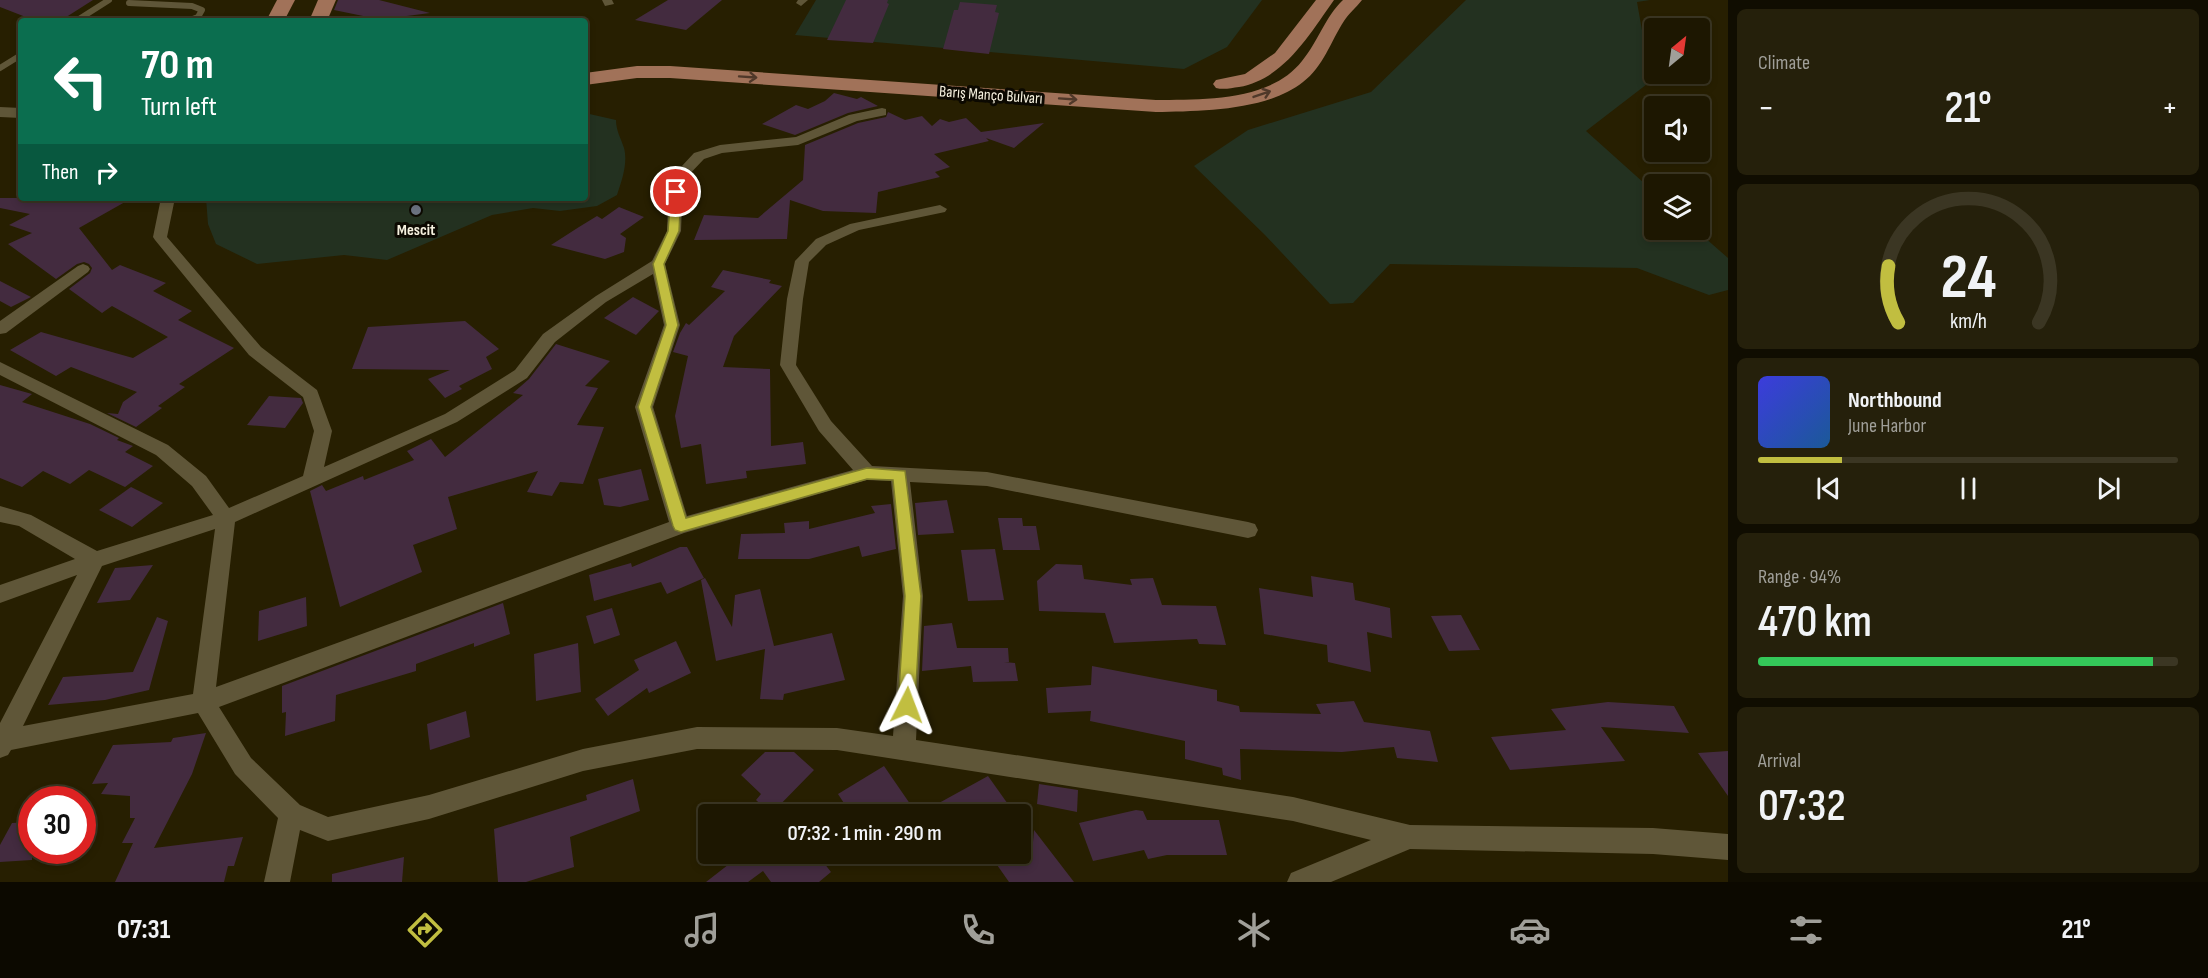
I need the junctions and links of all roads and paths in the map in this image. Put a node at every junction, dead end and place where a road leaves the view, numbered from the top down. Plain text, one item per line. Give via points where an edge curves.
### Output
1 (109, 0) edge
2 (286, 0) edge
3 (327, 0) edge
4 (1325, 0) edge
5 (1353, 0) edge
6 (129, 3) dead end
7 (81, 18) edge
8 (193, 18) edge
9 (277, 18) edge
10 (319, 18) edge
11 (18, 57) edge
12 (588, 64) edge
13 (0, 68) edge
14 (588, 79) edge
15 (0, 112) edge
16 (882, 112) dead end
17 (18, 113) edge
18 (167, 201) edge
19 (940, 209) dead end
20 (658, 264) junction
21 (83, 269) dead end
22 (0, 329) edge
23 (0, 368) edge
24 (867, 473) junction
25 (900, 475) junction
26 (311, 480) junction
27 (0, 514) edge
28 (226, 518) junction
29 (681, 526) junction
30 (1248, 530) dead end
31 (95, 560) junction
32 (0, 594) edge
33 (203, 702) junction
34 (1, 743) edge
35 (904, 749) junction
36 (291, 814) junction
37 (1410, 837) junction
38 (1728, 847) edge
39 (277, 882) edge
40 (1300, 882) edge

1 - 7 lane
2 - 9 main road
3 - 10 main road
4 - 12 main road, Barış Manço Bulvarı via 1282,57 1251,79 1196,90 709,60
14 -> 5 main road, Barış Manço Bulvarı via 670,72 1156,106 1219,103 1278,88 1308,68
6 - 8 lane via 200,8 201,14
11 - 13 lane
15 - 17 street
16 - 20 street via 853,118 798,141 720,149 699,156 676,180 674,231
18 - 26 street via 160,237 255,351 311,394 323,431
19 - 24 street via 855,226 821,242 802,261 788,365 825,426
20 - 26 street via 601,299 549,338 521,374 501,387 451,418
20 - 29 street via 672,325 644,407
21 - 22 street
23 - 28 street via 162,450 199,481
24 - 25 street
24 - 29 street
25 - 30 street via 987,479
25 - 35 street via 913,596
26 - 28 street
27 - 31 street via 24,520
28 - 31 street
28 - 33 street
29 - 33 street
31 - 32 street
31 - 34 street
33 - 34 street
33 - 36 street via 243,766
35 - 36 street via 837,739 697,738 583,760 429,807 328,829
35 - 37 street via 1293,809
36 - 39 street
37 - 38 street via 1653,841
37 - 40 street

